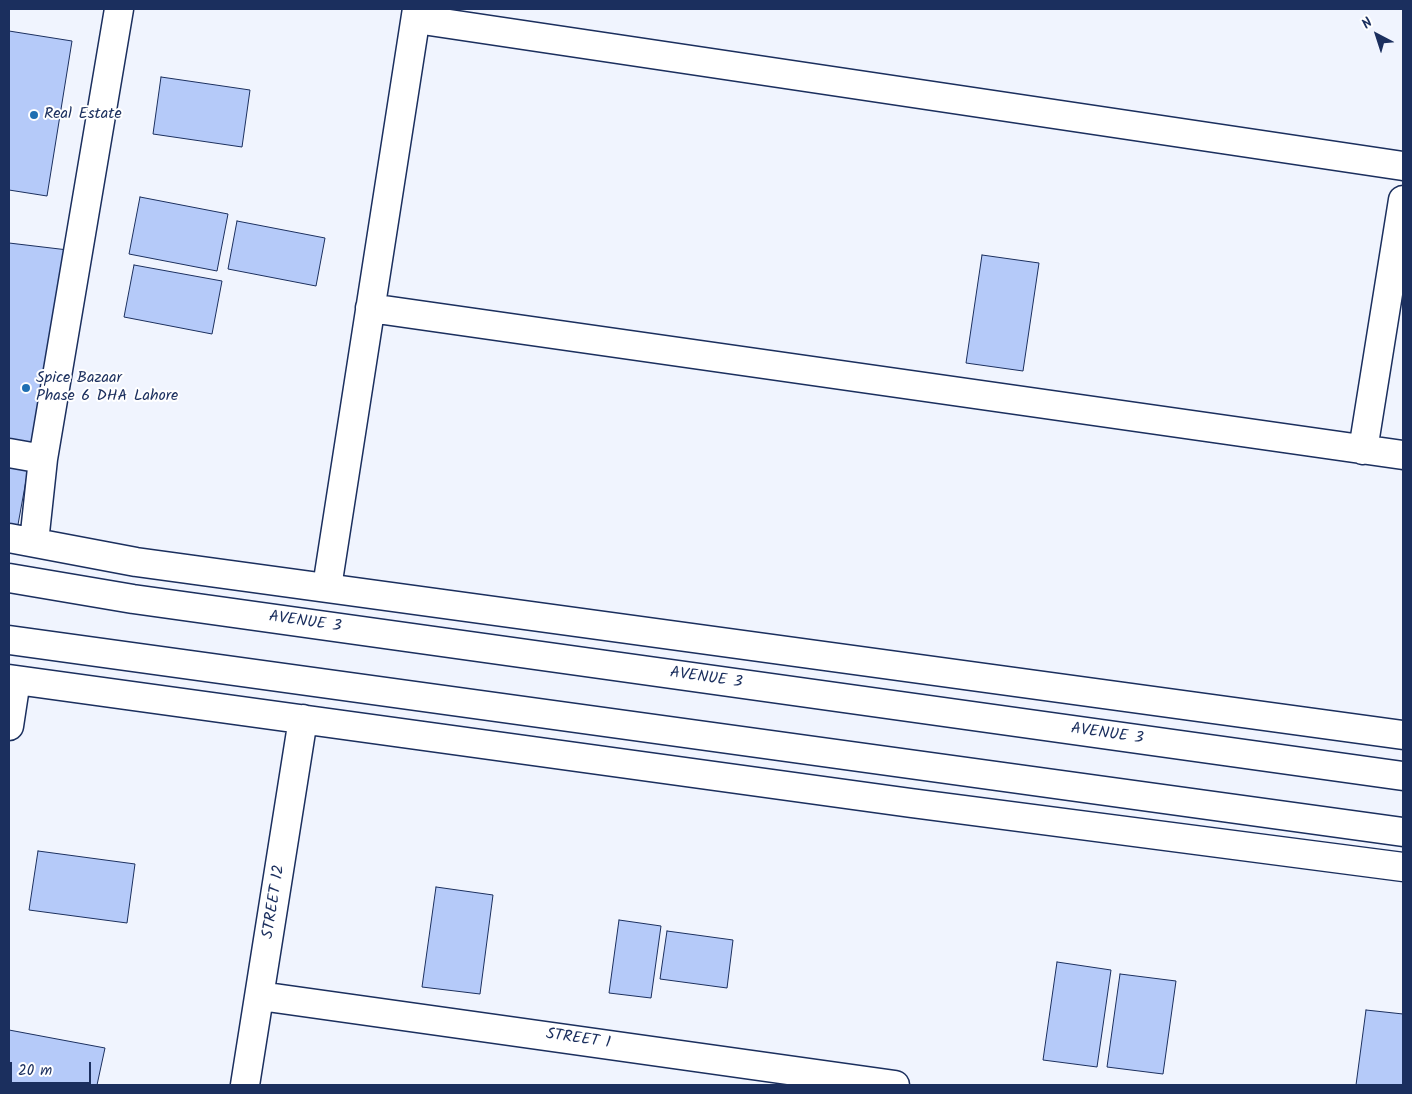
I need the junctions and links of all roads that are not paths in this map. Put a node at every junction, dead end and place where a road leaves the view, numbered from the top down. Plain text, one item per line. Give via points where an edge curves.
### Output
1 (119, 9) edge
2 (417, 14) edge
3 (1403, 166) edge
4 (1403, 200) edge
5 (370, 308) junction
6 (1363, 450) junction
7 (9, 453) edge
8 (1403, 455) edge
9 (43, 459) junction
10 (21, 540) edge
11 (136, 562) junction
12 (9, 578) edge
13 (328, 587) junction
14 (133, 599) junction
15 (9, 640) edge
16 (133, 656) junction
17 (12, 680) edge
18 (126, 694) junction
19 (303, 719) junction
20 (9, 726) edge
21 (1403, 735) edge
22 (1403, 776) edge
23 (1403, 832) edge
24 (1403, 867) edge
25 (260, 996) junction
26 (245, 1085) edge
27 (896, 1085) edge

1 - 9 street
2 - 3 street
2 - 5 street
4 - 6 street
5 - 6 street
5 - 13 street
6 - 8 street
7 - 9 street
9 - 10 street
10 - 11 street
11 - 13 street
11 - 14 street
12 - 14 street, AVENUE 3
13 - 21 street
14 - 22 street, AVENUE 3
15 - 16 street
16 - 18 street
16 - 23 street
17 - 18 street
17 - 20 street
18 - 19 street
19 - 24 street
19 - 25 street, STREET 12
25 - 26 street, STREET 12
25 - 27 street, STREET 1

